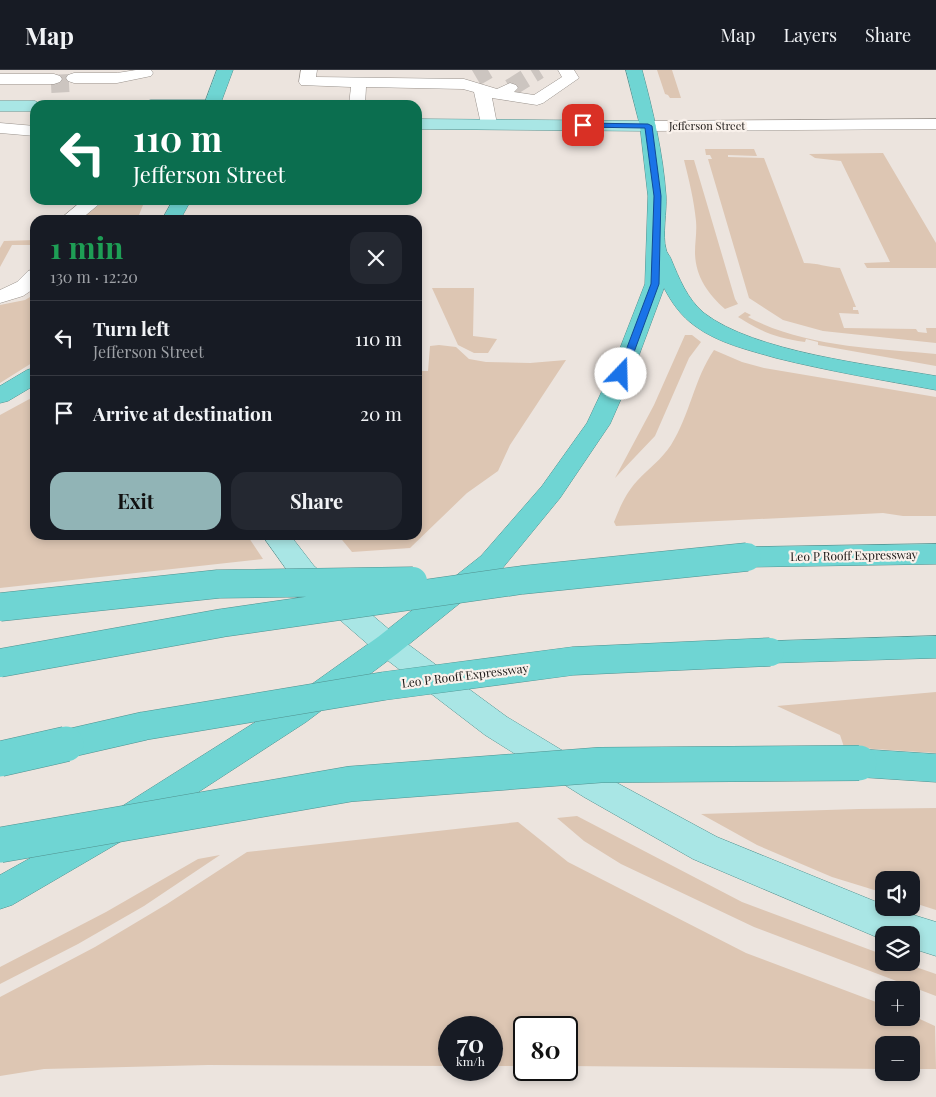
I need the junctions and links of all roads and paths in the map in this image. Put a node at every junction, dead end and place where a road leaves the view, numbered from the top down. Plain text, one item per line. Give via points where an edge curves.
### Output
1 (225, 70) edge
2 (309, 70) edge
3 (566, 70) edge
4 (634, 70) edge
5 (145, 73) dead end
6 (2, 79) edge
7 (53, 81) tunnel mouth
8 (73, 81) tunnel mouth
9 (359, 82) junction
10 (474, 83) junction
11 (215, 100) edge
12 (357, 100) edge
13 (0, 106) edge
14 (30, 106) tunnel mouth
15 (422, 124) edge
16 (489, 124) junction
17 (936, 124) edge
18 (648, 126) junction
19 (0, 128) edge
20 (30, 131) edge
21 (88, 205) edge
22 (75, 215) edge
23 (656, 248) junction
24 (30, 283) edge
25 (0, 297) edge
26 (30, 378) edge
27 (936, 383) edge
28 (0, 396) edge
29 (279, 540) edge
30 (936, 554) edge
31 (522, 580) junction
32 (0, 607) edge
33 (388, 645) junction
34 (936, 647) edge
35 (0, 663) edge
36 (0, 759) edge
37 (936, 768) edge
38 (0, 845) edge
39 (0, 893) edge
40 (936, 939) edge

1 - 11 highway
2 - 9 street via 307,82
3 - 10 street via 571,78 537,100
4 - 18 highway
5 - 8 street
6 - 7 street via 14,84
9 - 10 street
9 - 12 street
10 - 16 street
13 - 14 main road
15 - 16 main road, Jefferson Street
16 - 18 main road, Jefferson Street
17 - 18 street, Jefferson Street
18 - 23 highway via 657,196
19 - 20 street
21 - 22 street
23 - 27 highway via 675,290 695,316 722,332 793,356
23 - 33 highway via 655,284 598,424 551,492 491,563
24 - 25 street
26 - 28 highway
29 - 33 main road via 304,573
30 - 31 highway, Leo P Rooff Expressway, bridge via 747,557
31 - 32 highway, bridge via 218,584
31 - 35 highway, Leo P Rooff Expressway, bridge via 222,623
33 - 39 highway via 295,713 125,822
33 - 40 main road via 496,726 595,788 704,848 874,919
34 - 36 highway, Leo P Rooff Expressway, bridge via 573,661 384,686 144,726
37 - 38 highway, bridge via 859,762 600,765 350,784

